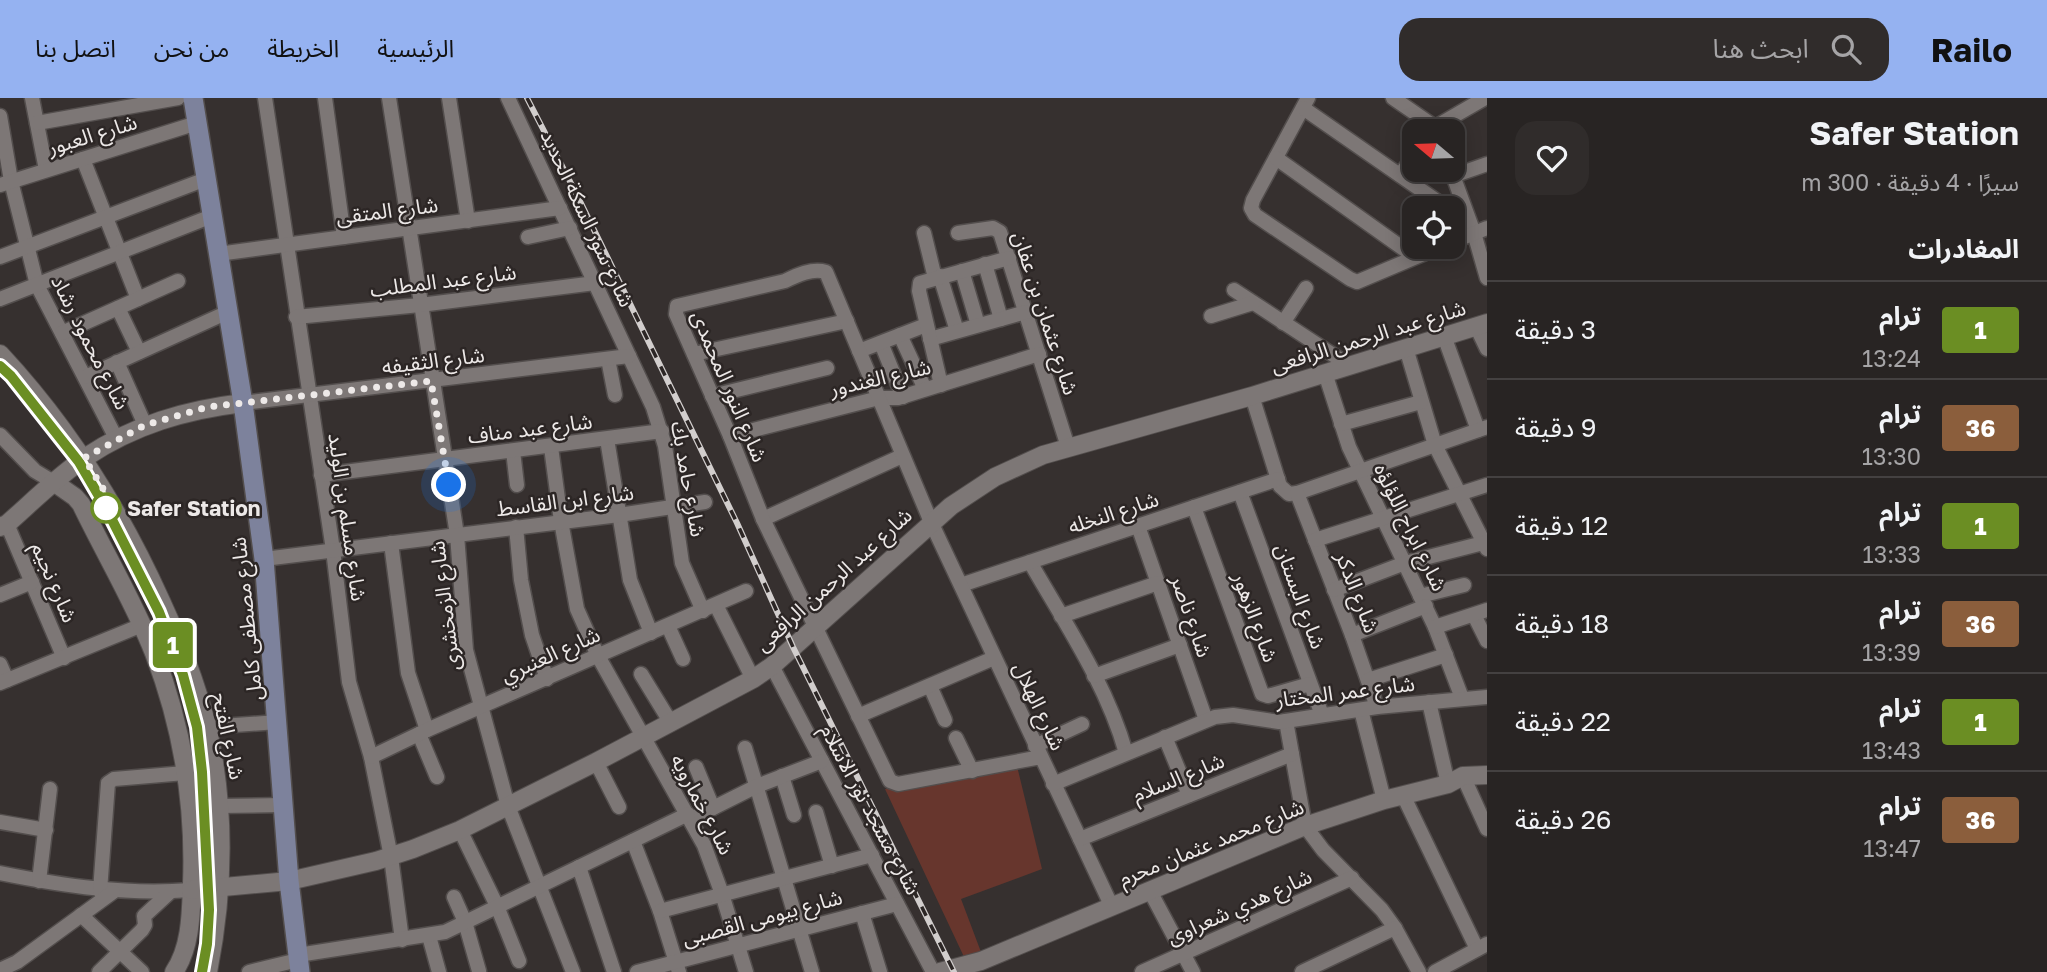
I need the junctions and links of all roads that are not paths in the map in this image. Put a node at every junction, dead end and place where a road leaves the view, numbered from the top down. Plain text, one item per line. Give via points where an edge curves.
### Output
1 (33, 98) edge
2 (178, 98) edge
3 (193, 98) edge
4 (265, 98) edge
5 (325, 98) edge
6 (389, 98) edge
7 (449, 98) edge
8 (508, 98) edge
9 (1393, 98) edge
10 (1485, 98) edge
11 (1306, 103) edge
12 (0, 116) edge
13 (1421, 119) edge
14 (1452, 119) edge
15 (37, 123) junction
16 (197, 123) junction
17 (1276, 158) junction
18 (83, 159) junction
19 (1487, 164) edge
20 (46, 170) junction
21 (1465, 170) edge
22 (1402, 172) edge
23 (1400, 175) junction
24 (206, 179) junction
25 (1456, 182) edge
26 (5, 183) edge
27 (1430, 196) edge
28 (560, 208) junction
29 (212, 216) junction
30 (106, 217) junction
31 (468, 221) junction
32 (570, 228) junction
33 (410, 229) junction
34 (1477, 229) edge
35 (924, 233) dead end
36 (958, 233) dead end
37 (528, 236) dead end
38 (344, 237) junction
39 (286, 244) junction
40 (27, 247) junction
41 (1402, 248) edge
42 (120, 252) junction
43 (218, 254) junction
44 (0, 257) edge
45 (1009, 258) junction
46 (1410, 259) edge
47 (985, 264) junction
48 (961, 271) junction
49 (828, 276) joint
50 (937, 277) junction
51 (1487, 278) edge
52 (178, 281) dead end
53 (595, 283) junction
54 (37, 285) junction
55 (1306, 288) dead end
56 (1234, 290) dead end
57 (0, 299) edge
58 (138, 299) junction
59 (1253, 303) junction
60 (420, 305) junction
61 (118, 307) junction
62 (228, 312) junction
63 (1026, 312) junction
64 (1211, 316) dead end
65 (296, 317) junction
66 (1001, 319) junction
67 (847, 321) junction
68 (1283, 323) junction
69 (1482, 324) edge
70 (978, 325) junction
71 (957, 331) junction
72 (928, 332) junction
73 (62, 333) junction
74 (900, 335) junction
75 (1444, 336) junction
76 (881, 343) junction
77 (1406, 348) junction
78 (1487, 349) edge
79 (859, 351) junction
80 (139, 352) junction
81 (0, 354) edge
82 (694, 354) junction
83 (1039, 354) junction
84 (629, 356) junction
85 (608, 359) junction
86 (117, 362) junction
87 (1350, 366) junction
88 (827, 369) dead end
89 (1325, 373) junction
90 (85, 377) junction
91 (431, 381) junction
92 (941, 385) junction
93 (925, 389) junction
94 (615, 395) dead end
95 (712, 396) junction
96 (1252, 396) junction
97 (309, 397) junction
98 (902, 397) junction
99 (878, 398) junction
100 (1421, 402) junction
101 (243, 403) junction
102 (1341, 424) junction
103 (145, 425) junction
104 (1483, 428) edge
105 (662, 431) junction
106 (0, 436) edge
107 (730, 436) junction
108 (116, 439) junction
109 (607, 439) junction
110 (1435, 444) junction
111 (551, 447) junction
112 (1068, 447) junction
113 (513, 451) junction
114 (902, 456) junction
115 (84, 458) junction
116 (445, 460) junction
117 (1360, 471) junction
118 (321, 475) junction
119 (1278, 479) junction
120 (55, 483) junction
121 (517, 485) dead end
122 (1487, 485) edge
123 (1240, 492) junction
124 (1297, 493) junction
125 (1460, 493) junction
126 (705, 502) dead end
127 (674, 506) junction
128 (1194, 507) junction
129 (619, 515) junction
130 (763, 519) junction
131 (1383, 519) junction
132 (561, 521) junction
133 (931, 522) junction
134 (4, 525) edge
135 (1138, 526) junction
136 (516, 527) junction
137 (457, 535) junction
138 (1315, 540) junction
139 (391, 543) junction
140 (1486, 544) edge
141 (333, 550) junction
142 (264, 559) junction
143 (1030, 562) junction
144 (1405, 563) junction
145 (32, 582) junction
146 (1158, 583) junction
147 (961, 585) junction
148 (1464, 585) dead end
149 (1334, 590) junction
150 (746, 591) dead end
151 (0, 595) edge
152 (1423, 601) junction
153 (709, 608) junction
154 (1481, 612) edge
155 (1061, 616) junction
156 (142, 625) junction
157 (667, 626) junction
158 (815, 626) junction
159 (1436, 627) junction
160 (652, 633) junction
161 (1352, 635) junction
162 (1487, 641) edge
163 (1180, 645) junction
164 (1446, 655) junction
165 (598, 656) junction
166 (64, 658) junction
167 (994, 658) junction
168 (682, 659) dead end
169 (0, 664) edge
170 (772, 666) junction
171 (641, 674) dead end
172 (1094, 676) junction
173 (547, 679) junction
174 (753, 679) junction
175 (1368, 680) junction
176 (4, 682) edge
177 (1310, 684) junction
178 (930, 686) junction
179 (1487, 697) edge
180 (1462, 698) junction
181 (1429, 702) junction
182 (482, 707) junction
183 (1377, 707) junction
184 (1361, 709) junction
185 (1322, 715) junction
186 (858, 716) junction
187 (1206, 719) junction
188 (945, 720) dead end
189 (1286, 721) junction
190 (278, 722) junction
191 (671, 723) junction
192 (1082, 724) dead end
193 (207, 727) junction
194 (423, 732) junction
195 (644, 737) junction
196 (1165, 737) junction
197 (956, 738) dead end
198 (745, 748) dead end
199 (1038, 751) junction
200 (1126, 754) junction
201 (1292, 754) junction
202 (371, 757) junction
203 (822, 761) junction
204 (596, 762) junction
205 (696, 767) dead end
206 (972, 771) junction
207 (185, 773) junction
208 (1487, 775) edge
209 (782, 776) junction
210 (437, 777) dead end
211 (1456, 780) junction
212 (1054, 784) junction
213 (757, 786) junction
214 (50, 789) dead end
215 (1189, 795) junction
216 (1403, 795) junction
217 (1384, 800) junction
218 (283, 805) junction
219 (219, 806) junction
220 (508, 806) junction
221 (619, 807) dead end
222 (713, 808) junction
223 (816, 812) dead end
224 (794, 815) dead end
225 (689, 817) junction
226 (0, 822) edge
227 (1306, 826) junction
228 (1487, 828) edge
229 (46, 830) junction
230 (460, 830) junction
231 (1080, 839) junction
232 (633, 841) junction
233 (872, 855) junction
234 (391, 857) junction
235 (832, 866) junction
236 (579, 867) junction
237 (0, 873) edge
238 (1352, 878) junction
239 (783, 879) junction
240 (39, 881) junction
241 (289, 881) junction
242 (540, 886) junction
243 (219, 889) junction
244 (191, 890) junction
245 (106, 891) junction
246 (1150, 891) junction
247 (170, 892) junction
248 (722, 894) junction
249 (454, 897) dead end
250 (897, 904) junction
251 (498, 906) junction
252 (1112, 907) junction
253 (660, 911) junction
254 (862, 913) junction
255 (81, 915) junction
256 (465, 922) junction
257 (1395, 928) junction
258 (799, 930) junction
259 (429, 936) junction
260 (402, 940) junction
261 (738, 946) junction
262 (1482, 947) edge
263 (120, 952) junction
264 (1183, 954) junction
265 (519, 961) dead end
266 (299, 963) edge
267 (983, 966) edge
268 (678, 967) edge
269 (0, 971) edge
270 (479, 971) edge
271 (99, 972) edge
272 (142, 972) edge
273 (174, 972) edge
274 (208, 972) edge
275 (249, 972) edge
276 (439, 972) edge
277 (573, 972) edge
278 (614, 972) edge
279 (638, 972) edge
280 (746, 972) edge
281 (812, 972) edge
282 (880, 972) edge
283 (933, 972) edge
284 (940, 972) edge
285 (1142, 972) edge
286 (1193, 972) edge
287 (1302, 972) edge
288 (1419, 972) edge
289 (1436, 972) edge

1 - 15 street
2 - 15 street
3 - 16 main road, شارع مصطفى كامل
4 - 39 street, شارع مسلم بن الوليد
5 - 38 street
6 - 33 street, شارع الزمخشرى
7 - 31 street
8 - 28 street, شارع سور السكة الحديد
9 - 13 street
10 - 14 street
11 - 17 street
11 - 23 street
12 - 26 street, شارع محمود رشاد
15 - 20 street
16 - 18 street, شارع العبور
16 - 24 main road, شارع مصطفى كامل
17 - 41 street
17 - 46 street via 1253,200 1255,215 1353,281
18 - 20 street, شارع العبور
18 - 30 street
19 - 21 street
20 - 26 street, شارع العبور
22 - 23 street
23 - 27 street
24 - 29 main road, شارع مصطفى كامل
24 - 30 street
25 - 34 street
26 - 40 street, شارع محمود رشاد
28 - 31 street, شارع المتقى
28 - 32 street, شارع سور السكة الحديد
29 - 42 street
29 - 43 main road, شارع مصطفى كامل
30 - 40 street
30 - 42 street
31 - 33 street, شارع المتقى
32 - 37 street
32 - 53 street, شارع سور السكة الحديد
33 - 38 street, شارع المتقى
33 - 60 street, شارع الزمخشرى
34 - 51 street
35 - 50 street
36 - 45 street, شارع عثمان بن عفان via 997,230
38 - 39 street, شارع المتقى
39 - 43 street, شارع المتقى
39 - 65 street, شارع مسلم بن الوليد
40 - 44 street
40 - 54 street, شارع محمود رشاد
42 - 54 street
42 - 58 street
43 - 62 main road, شارع مصطفى كامل
45 - 47 street
45 - 63 street, شارع عثمان بن عفان
47 - 48 street
47 - 66 street
48 - 50 street
48 - 70 street
49 - 67 street, شارع الهلال
49 - 82 street, شارع النور المحمدى via 818,270 681,304 676,314
50 - 71 street
50 - 72 street via 919,286
52 - 58 street
53 - 60 street, شارع عبد المطلب
53 - 84 street, شارع سور السكة الحديد
54 - 57 street
54 - 73 street, شارع محمود رشاد
55 - 68 street
56 - 59 street
58 - 61 street
59 - 64 street
59 - 68 street
60 - 65 street, شارع عبد المطلب
60 - 91 street, شارع الزمخشرى
61 - 73 street
61 - 80 street
62 - 80 street
62 - 101 main road, شارع مصطفى كامل
63 - 66 street
63 - 83 street, شارع عثمان بن عفان
65 - 97 street, شارع مسلم بن الوليد
66 - 70 street
67 - 79 street, شارع الهلال
67 - 82 street
68 - 87 street
69 - 75 street, شارع عبد الرحمن الرافعى
69 - 78 street
70 - 71 street
71 - 72 street
72 - 74 street
72 - 92 street
73 - 90 street, شارع محمود رشاد
74 - 76 street
74 - 93 street
75 - 77 street, شارع عبد الرحمن الرافعى
75 - 104 street
76 - 79 street
76 - 98 street
77 - 87 street, شارع عبد الرحمن الرافعى
77 - 100 street
79 - 99 street, شارع الهلال
80 - 86 street
81 - 115 street, شارع الفتح
82 - 95 street, شارع النور المحمدى
83 - 92 street, شارع الغندور
83 - 112 street, شارع عثمان بن عفان
84 - 85 street, شارع الثقيفه
84 - 105 street, شارع حامد بك
85 - 91 street, شارع الثقيفه
85 - 94 street
86 - 90 street
86 - 103 street
87 - 89 street, شارع عبد الرحمن الرافعى
88 - 95 street
89 - 96 street, شارع عبد الرحمن الرافعى
89 - 102 street, شارع ابراج اللؤلؤه
90 - 108 street, شارع محمود رشاد
91 - 97 street, شارع الثقيفه
91 - 116 street, شارع الزمخشرى
92 - 93 street, شارع الغندور
93 - 98 street, شارع الغندور
95 - 107 street, شارع النور المحمدى
96 - 112 street, شارع عبد الرحمن الرافعى
96 - 119 street
97 - 101 street, شارع الثقيفه
97 - 118 street, شارع مسلم بن الوليد
98 - 99 street, شارع الغندور
99 - 107 street, شارع الغندور
99 - 114 street, شارع الهلال
100 - 102 street
100 - 110 street
101 - 103 street via 208,407
101 - 142 main road, شارع مصطفى كامل
102 - 117 street, شارع ابراج اللؤلؤه
103 - 108 street
104 - 110 street
105 - 109 street, شارع عبد مناف
105 - 127 street, شارع حامد بك
106 - 120 street via 35,471
107 - 130 street, شارع النور المحمدى
108 - 115 street
109 - 111 street, شارع عبد مناف
109 - 129 street
110 - 117 street
110 - 125 street
111 - 113 street, شارع عبد مناف
111 - 132 street, شارع خمارويه
112 - 133 street, شارع عبد الرحمن الرافعى via 995,477
113 - 116 street, شارع عبد مناف
113 - 121 street
114 - 130 street
114 - 133 street, شارع الهلال
115 - 120 street
115 - 193 street, شارع الفتح via 149,575 184,653
116 - 118 street, شارع عبد مناف
116 - 137 street, شارع الزمخشرى
117 - 124 street
117 - 131 street, شارع ابراج اللؤلؤه
118 - 141 street, شارع مسلم بن الوليد
119 - 123 street, شارع النخله
119 - 124 street via 1286,493
120 - 134 street
120 - 156 street via 81,504
122 - 125 street
123 - 128 street, شارع النخله
123 - 177 street, شارع البستان
124 - 138 street, شارع الدكر
125 - 131 street
125 - 140 street
126 - 127 street, شارع ابن القاسط
127 - 129 street, شارع ابن القاسط
127 - 153 street, شارع حامد بك via 682,563
128 - 135 street, شارع النخله
128 - 177 street, شارع الزهور via 1262,694
129 - 132 street, شارع ابن القاسط
129 - 160 street via 630,580
130 - 158 street, شارع النور المحمدى
131 - 138 street
131 - 144 street, شارع ابراج اللؤلؤه
132 - 136 street, شارع ابن القاسط
132 - 165 street, شارع خمارويه via 577,609
133 - 147 street, شارع الهلال
133 - 158 street, شارع عبد الرحمن الرافعى
134 - 145 street, شارع نجيم
135 - 143 street, شارع النخله
135 - 146 street, شارع ناصر
136 - 137 street, شارع ابن القاسط
136 - 173 street via 527,615
137 - 139 street, شارع ابن القاسط
137 - 182 street, شارع الزمخشرى via 466,650
138 - 149 street, شارع الدكر
139 - 141 street, شارع ابن القاسط
139 - 194 street via 408,673
140 - 144 street
141 - 142 street, شارع ابن القاسط
141 - 202 street, شارع مسلم بن الوليد via 349,682
142 - 190 main road, شارع مصطفى كامل
143 - 147 street, شارع النخله
143 - 155 street
144 - 149 street
144 - 152 street, شارع ابراج اللؤلؤه
145 - 151 street
145 - 166 street, شارع نجيم
146 - 155 street
146 - 163 street, شارع ناصر
147 - 167 street, شارع الهلال
148 - 152 street
149 - 161 street, شارع الدكر
150 - 153 street, شارع العنبري
152 - 159 street, شارع ابراج اللؤلؤه
152 - 161 street
153 - 157 street, شارع العنبري
153 - 174 street, شارع حامد بك
154 - 159 street
154 - 162 street
155 - 172 street
156 - 166 street
156 - 207 street via 163,681
157 - 160 street, شارع العنبري
157 - 168 street
158 - 170 street, شارع عبد الرحمن الرافعى
158 - 186 street, شارع النور المحمدى
159 - 164 street, شارع ابراج اللؤلؤه
160 - 165 street, شارع العنبري
161 - 175 street, شارع الدكر
163 - 172 street
163 - 187 street, شارع ناصر
164 - 175 street
164 - 180 street, شارع ابراج اللؤلؤه
165 - 173 street, شارع العنبري
165 - 195 street, شارع خمارويه
166 - 176 street
167 - 178 street
167 - 199 street, شارع الهلال
169 - 176 street
170 - 174 street, شارع عبد الرحمن الرافعى
170 - 203 street, شارع مسجد نور الاسلام
171 - 191 street
172 - 200 street
173 - 182 street, شارع العنبري
174 - 191 street, شارع عبد الرحمن الرافعى
175 - 183 street, شارع الدكر
177 - 185 street, شارع البستان
178 - 186 street
178 - 188 street
179 - 180 street, شارع عمر المختار
180 - 181 street, شارع عمر المختار
181 - 183 street, شارع عمر المختار
181 - 211 street
182 - 194 street, شارع العنبري
182 - 220 street, شارع الزمخشرى
183 - 184 street, شارع عمر المختار
184 - 185 street, شارع عمر المختار
184 - 217 street
185 - 189 street, شارع عمر المختار
186 - 206 street, شارع النور المحمدى via 894,784
187 - 189 street, شارع عمر المختار via 1233,715
187 - 196 street, شارع عمر المختار
189 - 201 street
190 - 193 street
190 - 218 main road, شارع مصطفى كامل
191 - 195 street, شارع عبد الرحمن الرافعى
192 - 199 street
193 - 219 street, شارع الفتح
194 - 202 street, شارع العنبري
194 - 210 street
195 - 204 street, شارع عبد الرحمن الرافعى
195 - 225 street, شارع خمارويه
196 - 200 street, شارع عمر المختار
196 - 215 street
197 - 206 street
198 - 213 street
199 - 206 street
199 - 212 street, شارع الهلال
200 - 212 street, شارع عمر المختار
201 - 215 street, شارع السلام
201 - 227 street
202 - 234 street, شارع مسلم بن الوليد
203 - 209 street
203 - 233 street, شارع مسجد نور الاسلام
204 - 220 street, شارع عبد الرحمن الرافعى
204 - 221 street
205 - 222 street
207 - 244 street via 192,830
207 - 245 street via 108,783
208 - 211 street, شارع محمد عثمان محرم
209 - 213 street
209 - 224 street
211 - 216 street, شارع محمد عثمان محرم
211 - 228 street
212 - 231 street, شارع الهلال
213 - 222 street
213 - 239 street
214 - 229 street
215 - 231 street, شارع السلام
216 - 217 street, شارع محمد عثمان محرم
216 - 262 street
217 - 227 street, شارع محمد عثمان محرم
218 - 219 street
218 - 241 main road, شارع مصطفى كامل
219 - 243 street, شارع الفتح
220 - 230 street, شارع عبد الرحمن الرافعى
220 - 242 street, شارع الزمخشرى
222 - 225 street
223 - 235 street
225 - 232 street
225 - 248 street, شارع خمارويه
226 - 229 street
227 - 238 street
227 - 246 street, شارع محمد عثمان محرم
229 - 240 street
230 - 234 street, شارع عبد الرحمن الرافعى
230 - 251 street
231 - 252 street, شارع الهلال
232 - 236 street
232 - 253 street
233 - 235 street
233 - 250 street, شارع مسجد نور الاسلام
234 - 241 street, شارع عبد الرحمن الرافعى
234 - 260 street, شارع مسلم بن الوليد
235 - 239 street
236 - 242 street
236 - 278 street
237 - 240 street
238 - 257 street
238 - 264 street, شارع هدي شعراوى
239 - 248 street
239 - 258 street
240 - 245 street
241 - 243 street, شارع عبد الرحمن الرافعى
241 - 266 main road, شارع مصطفى كامل
242 - 251 street
242 - 277 street, شارع الزمخشرى
243 - 244 street, شارع عبد الرحمن الرافعى
243 - 274 street, شارع الفتح
244 - 247 street
244 - 273 street via 187,939
245 - 247 street
245 - 255 street
246 - 252 street, شارع محمد عثمان محرم
246 - 264 street
247 - 263 street via 144,916 144,929
248 - 253 street
248 - 261 street, شارع خمارويه
249 - 256 street
250 - 254 street, شارع بيومى القصبى
250 - 283 street, شارع مسجد نور الاسلام
251 - 256 street
251 - 265 street
252 - 267 street, شارع محمد عثمان محرم
253 - 268 street
254 - 258 street, شارع بيومى القصبى
254 - 282 street
255 - 263 street
255 - 269 street
256 - 259 street
256 - 270 street
257 - 287 street
257 - 288 street
258 - 261 street, شارع بيومى القصبى
258 - 281 street
259 - 260 street
259 - 276 street
260 - 266 street
261 - 268 street, شارع بيومى القصبى
261 - 280 street, شارع خمارويه
262 - 289 street
263 - 271 street
263 - 272 street
264 - 285 street, شارع هدي شعراوى
264 - 286 street
266 - 275 street
267 - 284 street, شارع محمد عثمان محرم
268 - 279 street, شارع بيومى القصبى

